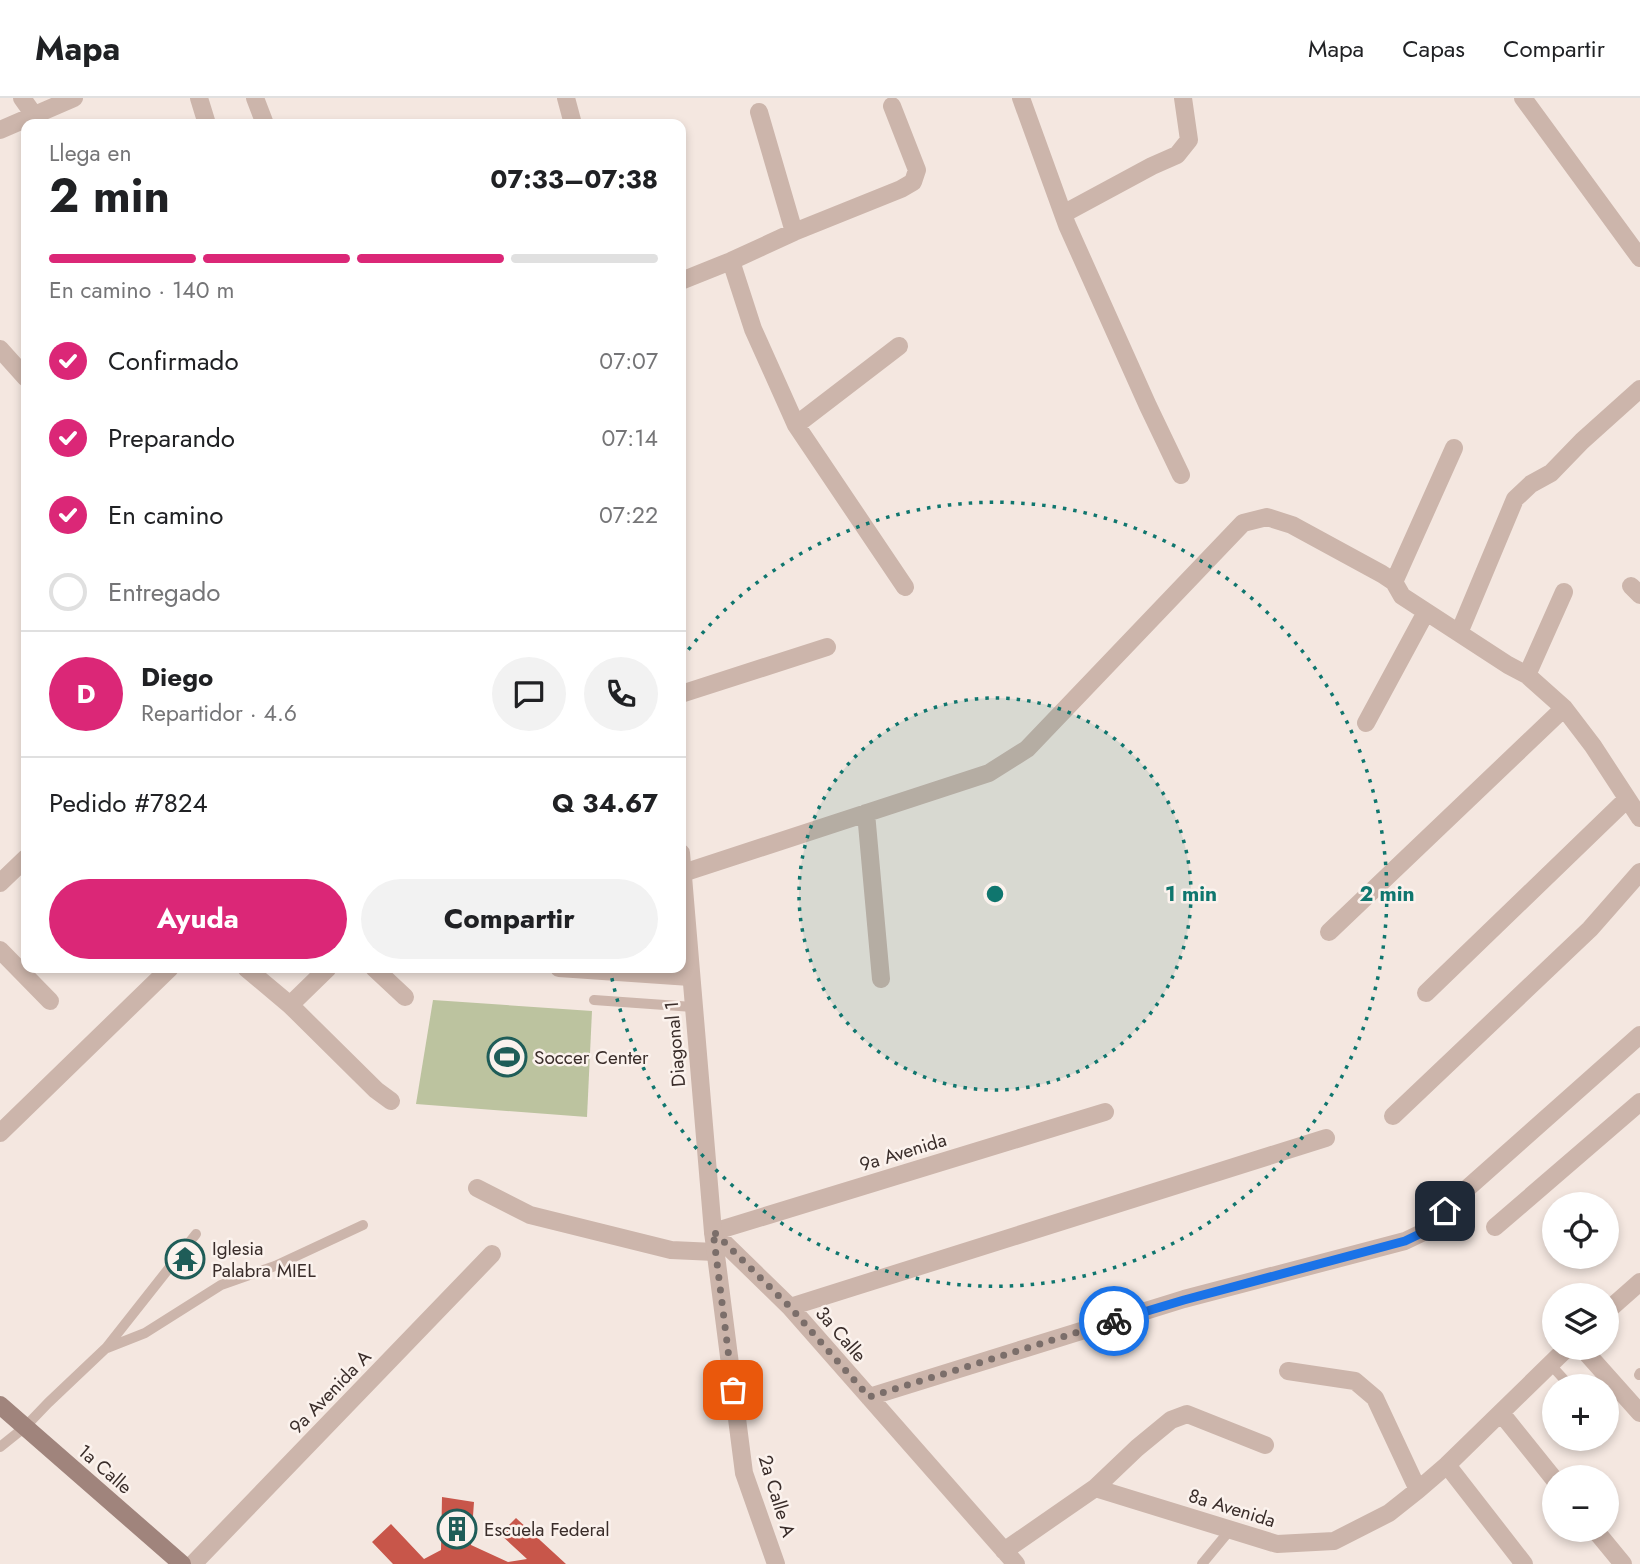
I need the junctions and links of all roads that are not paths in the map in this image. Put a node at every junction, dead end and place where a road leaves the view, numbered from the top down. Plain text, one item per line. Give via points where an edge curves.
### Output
1 (22, 98) edge
2 (74, 98) edge
3 (199, 98) edge
4 (255, 98) edge
5 (566, 98) edge
6 (1021, 98) edge
7 (1183, 98) edge
8 (1523, 98) edge
9 (892, 106) dead end
10 (760, 112) dead end
11 (34, 115) junction
12 (25, 119) edge
13 (205, 119) edge
14 (263, 119) edge
15 (572, 119) edge
16 (21, 121) edge
17 (0, 130) edge
18 (1063, 214) junction
19 (794, 232) junction
20 (1640, 258) edge
21 (731, 261) junction
22 (686, 279) edge
23 (899, 346) dead end
24 (0, 349) edge
25 (21, 372) edge
26 (1640, 389) edge
27 (796, 425) junction
28 (1454, 448) dead end
29 (1181, 475) dead end
30 (1394, 582) junction
31 (905, 587) dead end
32 (1564, 592) dead end
33 (1426, 612) junction
34 (1459, 634) junction
35 (827, 647) dead end
36 (1527, 675) junction
37 (686, 692) edge
38 (1564, 708) junction
39 (1366, 723) dead end
40 (1627, 799) junction
41 (866, 813) junction
42 (1640, 818) edge
43 (21, 863) edge
44 (686, 872) edge
45 (1640, 873) edge
46 (0, 883) edge
47 (686, 925) edge
48 (1329, 932) dead end
49 (0, 950) edge
50 (21, 971) edge
51 (23, 973) edge
52 (165, 973) edge
53 (252, 973) edge
54 (323, 973) edge
55 (379, 973) edge
56 (632, 973) edge
57 (690, 977) junction
58 (881, 979) dead end
59 (1426, 993) dead end
60 (405, 998) dead end
61 (594, 1000) dead end
62 (50, 1001) dead end
63 (290, 1005) junction
64 (693, 1007) junction
65 (1640, 1035) edge
66 (391, 1101) dead end
67 (1640, 1102) edge
68 (1104, 1112) dead end
69 (1392, 1116) dead end
70 (0, 1133) edge
71 (1326, 1138) dead end
72 (477, 1188) dead end
73 (1461, 1194) dead end
74 (1445, 1211) dead end
75 (363, 1225) dead end
76 (1495, 1227) dead end
77 (713, 1231) junction
78 (196, 1234) dead end
79 (715, 1252) junction
80 (492, 1254) dead end
81 (1637, 1290) edge
82 (1619, 1303) edge
83 (790, 1307) junction
84 (106, 1348) junction
85 (1554, 1360) edge
86 (1593, 1360) edge
87 (1550, 1364) junction
88 (1288, 1371) dead end
89 (1559, 1374) edge
90 (869, 1397) junction
91 (0, 1405) edge
92 (1501, 1413) junction
93 (1640, 1413) edge
94 (25, 1427) junction
95 (1265, 1445) dead end
96 (0, 1447) edge
97 (1447, 1465) junction
98 (1543, 1465) edge
99 (1096, 1488) junction
100 (1418, 1490) junction
101 (1230, 1530) junction
102 (1605, 1542) edge
103 (1010, 1557) edge
104 (191, 1562) edge
105 (776, 1564) edge
106 (1202, 1564) edge
107 (1524, 1564) edge
108 (1623, 1564) edge

1 - 11 street
2 - 11 street
3 - 13 street
4 - 14 street
5 - 15 street
6 - 18 street
7 - 18 street via 1189,140 1177,155
8 - 20 street
9 - 19 street via 918,170 913,181
10 - 19 street
11 - 12 street
16 - 17 street
18 - 29 street
19 - 21 street
21 - 22 street
21 - 27 street via 752,328
23 - 27 street
24 - 25 street
26 - 34 street via 1551,473 1515,499
27 - 31 street
28 - 30 street
30 - 33 street via 1402,596
30 - 41 street via 1292,525 1267,517 1243,523 1027,749 989,773
32 - 36 street
33 - 34 street
33 - 39 street
34 - 36 street
35 - 37 street
36 - 38 street
38 - 40 street
38 - 48 street
40 - 42 street
40 - 59 street
41 - 44 street
41 - 58 street
43 - 46 street
45 - 69 street via 1590,929
47 - 57 street, Diagonal 1
49 - 50 street
51 - 62 street
52 - 70 street
53 - 63 street
54 - 63 street
55 - 60 street
56 - 57 street
57 - 64 street, Diagonal 1
61 - 64 lane
63 - 66 street
64 - 77 street, Diagonal 1
65 - 73 street
67 - 76 street
68 - 77 street, 9a Avenida
71 - 83 street
72 - 79 street via 530,1216 671,1250
74 - 90 street via 1430,1229 1405,1241 1184,1300
75 - 84 lane via 275,1266 221,1285 145,1333
77 - 79 street, 2a Calle A
77 - 83 street, 3a Calle
78 - 84 lane
79 - 105 street, 2a Calle A via 744,1474
80 - 104 street, 9a Avenida A
81 - 82 street
83 - 90 street, 3a Calle
84 - 94 lane
85 - 87 street, 8a Avenida
86 - 93 street
87 - 89 lane
87 - 92 street, 8a Avenida
88 - 100 street via 1355,1381 1375,1398
90 - 103 street, 3a Calle
91 - 94 main road, 1a Calle
92 - 97 street, 8a Avenida
92 - 98 street
94 - 96 lane
94 - 104 main road, 1a Calle
95 - 99 street via 1187,1415 1171,1420
97 - 100 street, 8a Avenida
97 - 107 street
99 - 101 street, 8a Avenida
99 - 103 street
100 - 101 street, 8a Avenida via 1389,1513 1334,1541 1277,1544
101 - 106 lane
102 - 108 street

